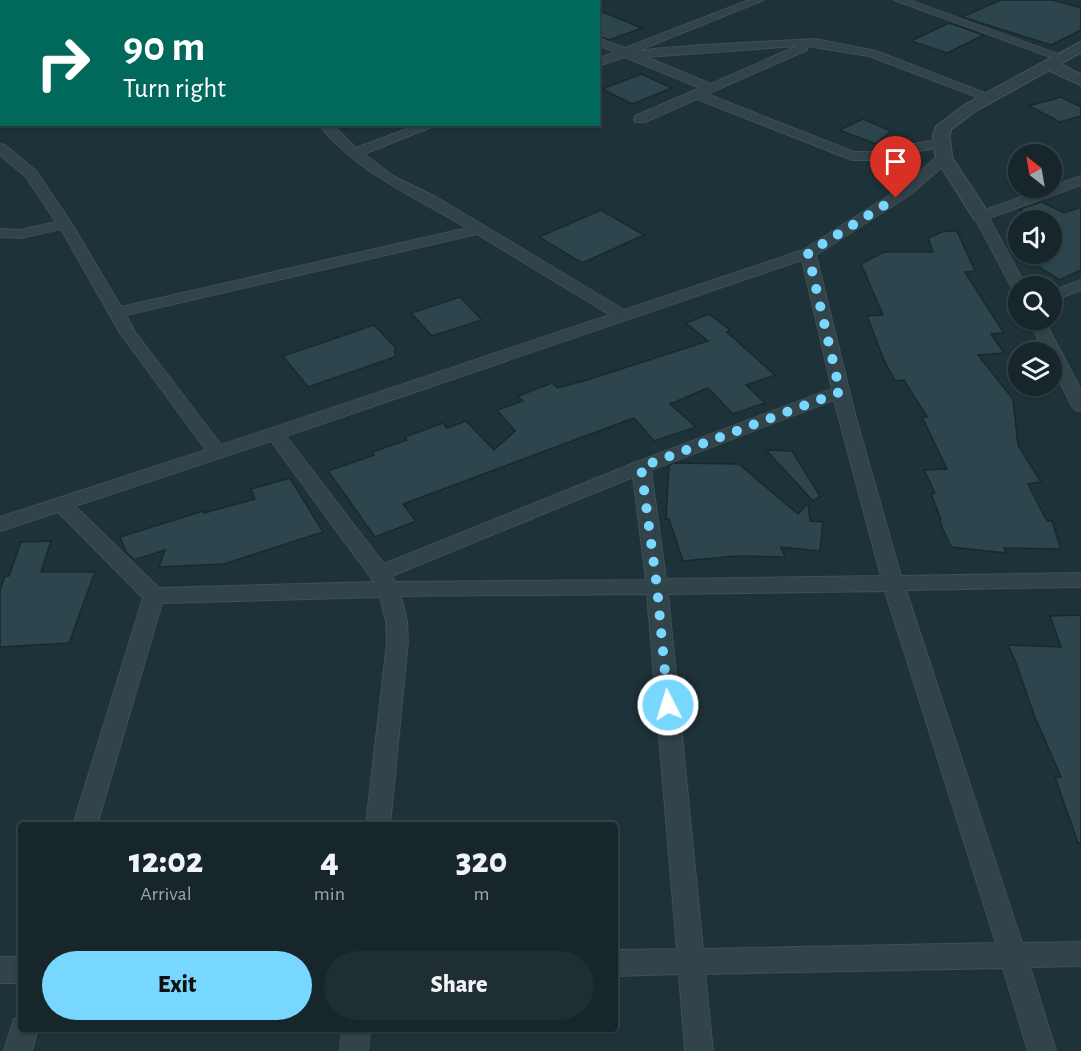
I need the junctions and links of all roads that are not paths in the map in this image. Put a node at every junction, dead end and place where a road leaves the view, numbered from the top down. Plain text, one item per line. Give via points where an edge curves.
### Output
1 (759, 0) edge
2 (899, 0) edge
3 (600, 42) edge
4 (815, 42) junction
5 (1081, 46) edge
6 (631, 55) junction
7 (1054, 61) junction
8 (600, 63) edge
9 (1081, 81) edge
10 (710, 88) junction
11 (696, 94) junction
12 (989, 97) junction
13 (640, 119) dead end
14 (326, 126) edge
15 (428, 126) edge
16 (0, 148) edge
17 (943, 151) junction
18 (354, 153) junction
19 (1081, 180) edge
20 (981, 216) junction
21 (65, 224) junction
22 (480, 229) junction
23 (0, 233) edge
24 (808, 253) junction
25 (1012, 276) edge
26 (1081, 285) edge
27 (1062, 292) edge
28 (118, 312) junction
29 (623, 316) junction
30 (1042, 330) edge
31 (1076, 388) edge
32 (840, 392) junction
33 (1081, 406) edge
34 (275, 435) junction
35 (217, 453) junction
36 (641, 467) junction
37 (61, 504) junction
38 (0, 524) edge
39 (1081, 580) edge
40 (384, 581) junction
41 (893, 582) junction
42 (657, 587) junction
43 (154, 597) junction
44 (86, 822) edge
45 (378, 822) edge
46 (1014, 954) junction
47 (1081, 954) edge
48 (691, 962) junction
49 (618, 963) edge
50 (0, 970) edge
51 (18, 970) edge
52 (23, 1032) edge
53 (356, 1032) edge
54 (18, 1051) edge
55 (354, 1051) edge
56 (699, 1051) edge
57 (1042, 1051) edge

1 - 6 street
2 - 7 street
3 - 6 street
4 - 6 street
4 - 10 street
4 - 12 street via 872,53
5 - 7 street
6 - 8 street
6 - 10 street
7 - 9 street
7 - 12 street
10 - 11 street
11 - 13 street
11 - 17 street via 852,156
12 - 17 street via 944,127
14 - 18 street
15 - 18 street
16 - 21 street via 31,174
17 - 20 street
17 - 24 street via 926,177
18 - 22 street via 388,178
19 - 20 street
20 - 25 street
21 - 23 street via 20,234
21 - 28 street
22 - 28 street
22 - 29 street
24 - 29 street
24 - 32 street
26 - 27 street
28 - 35 street via 128,333
29 - 34 street
30 - 31 street
31 - 33 street
32 - 36 street
32 - 41 street
34 - 35 street
34 - 40 street
35 - 37 street
36 - 40 street
36 - 42 street
37 - 38 street
37 - 43 street
39 - 41 street
40 - 42 street
40 - 43 street
40 - 45 street via 396,611 399,635
41 - 42 street
41 - 46 street
42 - 48 street
43 - 44 street
46 - 47 street
46 - 48 street
46 - 57 street
48 - 49 street
48 - 56 street
50 - 51 street
52 - 54 street
53 - 55 street

